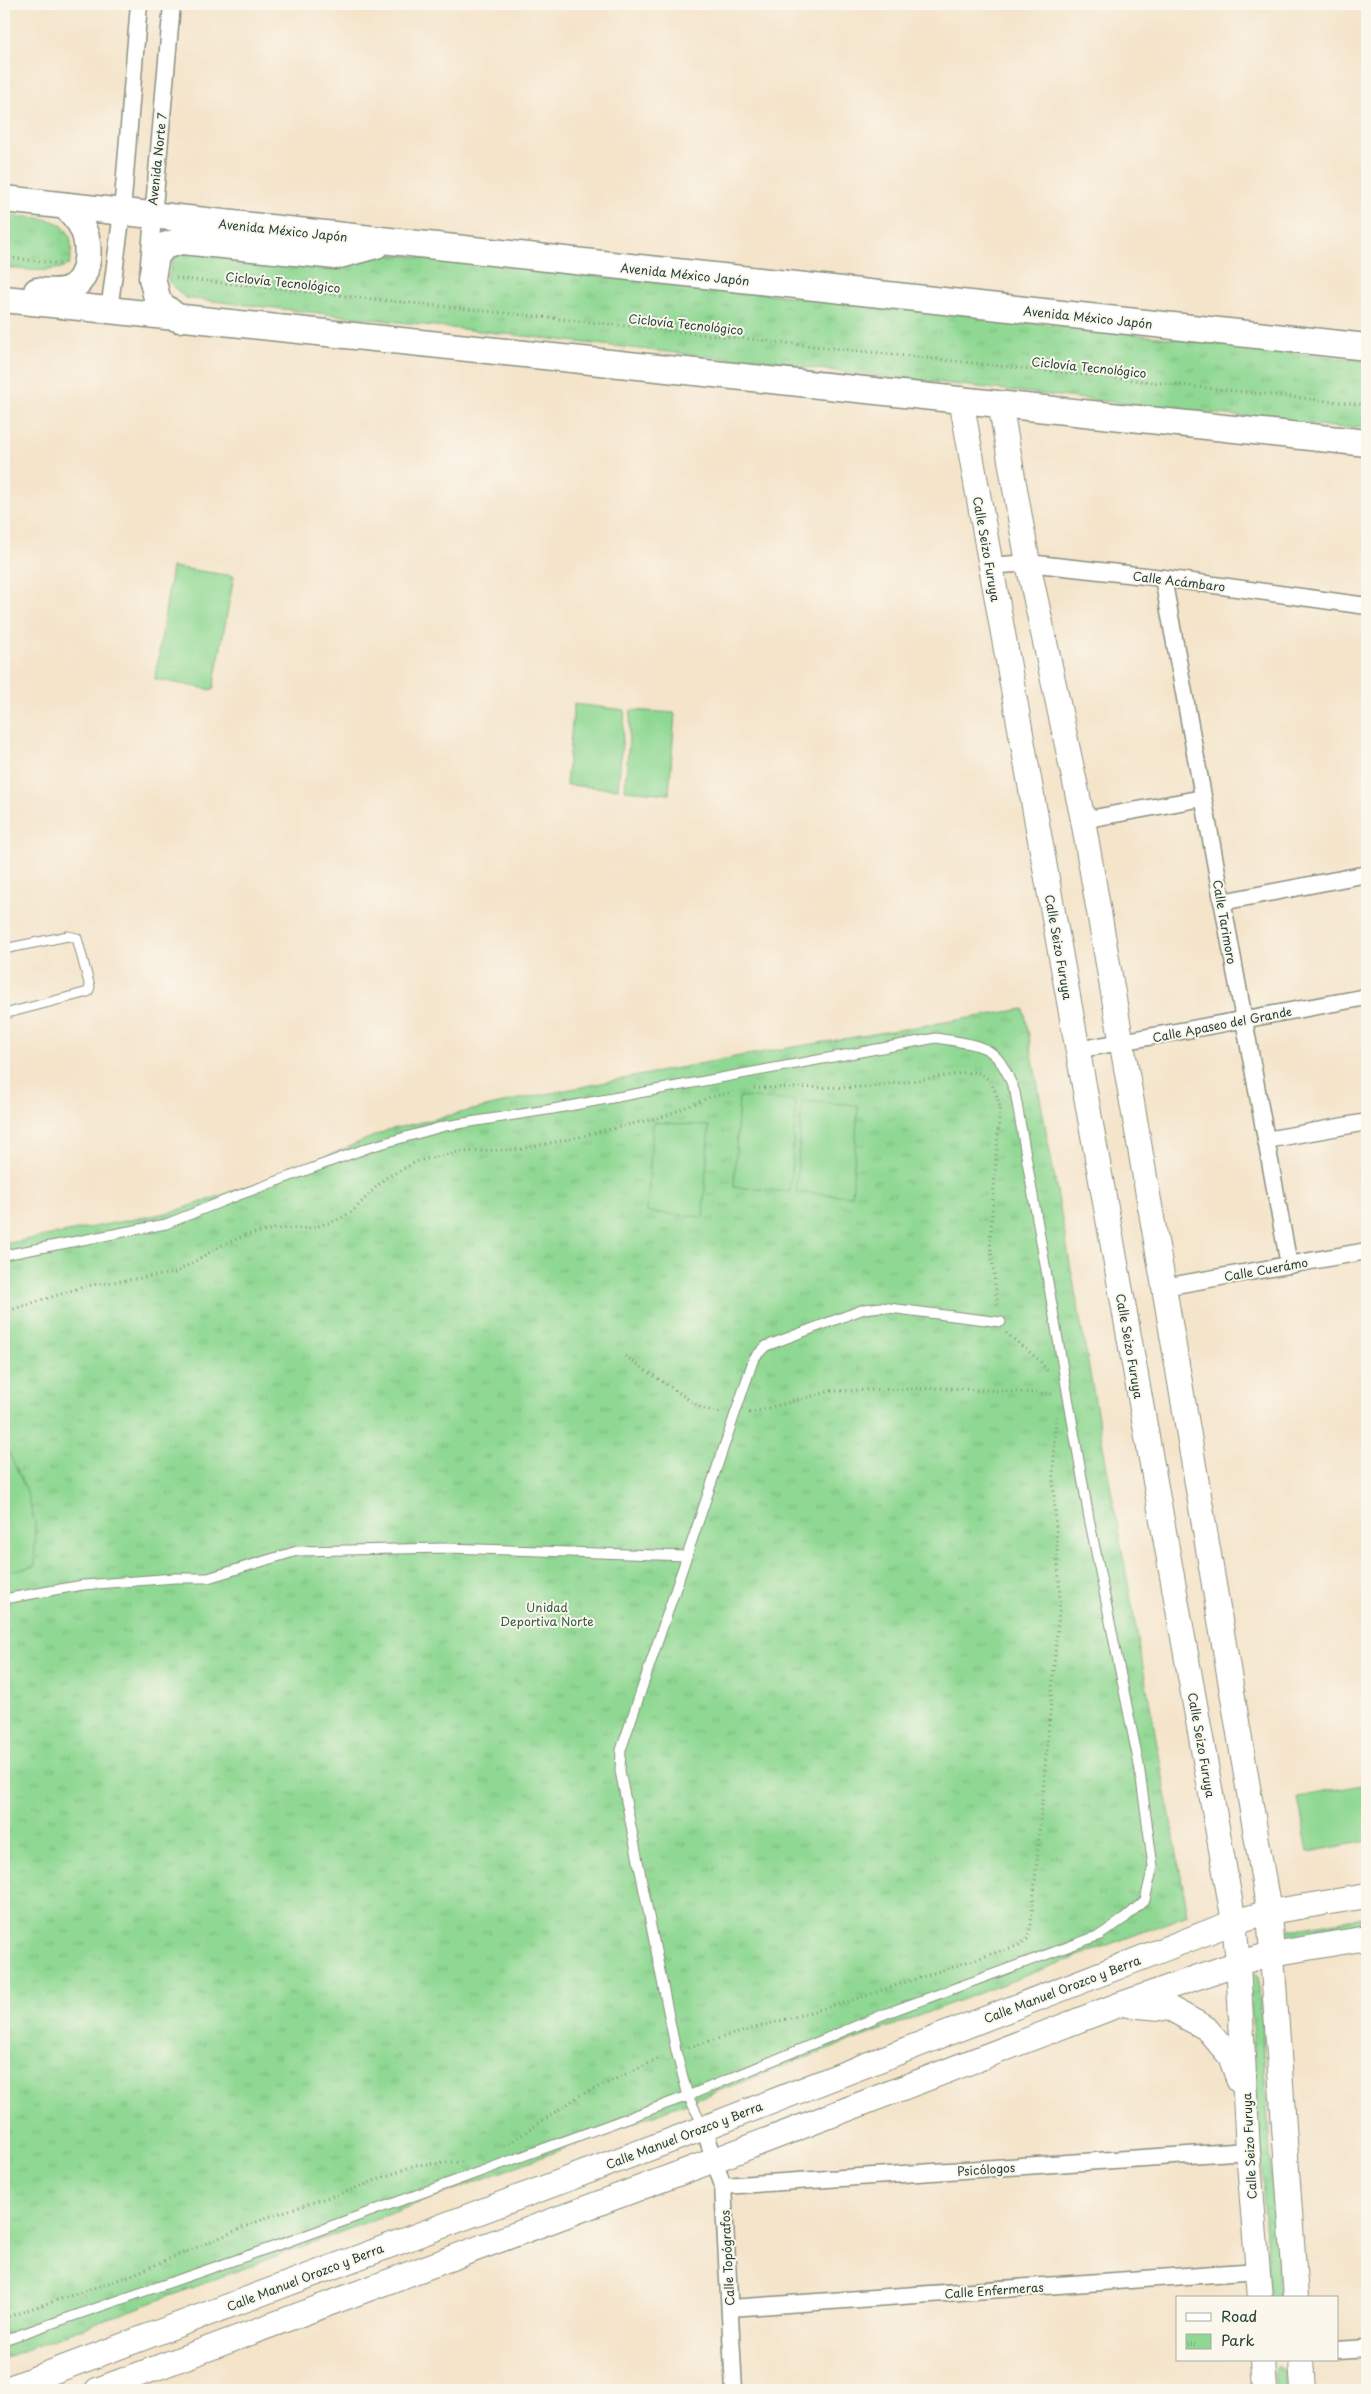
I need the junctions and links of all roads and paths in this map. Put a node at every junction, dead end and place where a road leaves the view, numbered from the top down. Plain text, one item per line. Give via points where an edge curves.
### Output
1 (139, 4) edge
2 (172, 4) edge
3 (4, 199) edge
4 (66, 206) junction
5 (122, 212) junction
6 (152, 216) junction
7 (389, 242) junction
8 (4, 258) edge
9 (85, 267) junction
10 (152, 274) junction
11 (4, 286) edge
12 (4, 299) edge
13 (109, 311) junction
14 (145, 315) junction
15 (179, 319) junction
16 (1367, 348) edge
17 (961, 399) junction
18 (1000, 403) junction
19 (1367, 406) edge
20 (1367, 443) edge
21 (1028, 563) junction
22 (990, 566) junction
23 (1163, 578) junction
24 (1367, 606) edge
25 (1203, 798) junction
26 (1083, 820) junction
27 (1367, 874) edge
28 (1222, 902) junction
29 (4, 949) edge
30 (1367, 997) edge
31 (4, 1014) edge
32 (1243, 1020) junction
33 (1120, 1043) junction
34 (1077, 1050) junction
35 (752, 1088) dead end
36 (735, 1091) dead end
37 (1367, 1122) edge
38 (1266, 1140) junction
39 (1367, 1251) edge
40 (4, 1255) edge
41 (1290, 1265) junction
42 (1164, 1287) junction
43 (4, 1312) edge
44 (1001, 1322) junction
45 (625, 1356) dead end
46 (1052, 1381) dead end
47 (1054, 1388) dead end
48 (1068, 1393) junction
49 (1056, 1394) junction
50 (1056, 1404) dead end
51 (1056, 1414) dead end
52 (734, 1417) junction
53 (687, 1556) junction
54 (4, 1599) edge
55 (1367, 1896) edge
56 (1269, 1912) junction
57 (1234, 1922) junction
58 (1367, 1938) edge
59 (1272, 1954) junction
60 (1238, 1963) junction
61 (1121, 2004) junction
62 (676, 2051) junction
63 (688, 2096) junction
64 (1247, 2103) junction
65 (704, 2128) junction
66 (504, 2147) dead end
67 (1248, 2151) junction
68 (470, 2160) dead end
69 (715, 2160) junction
70 (723, 2186) junction
71 (1258, 2271) junction
72 (1260, 2296) edge
73 (1296, 2296) edge
74 (730, 2308) junction
75 (4, 2318) edge
76 (4, 2340) edge
77 (1367, 2348) edge
78 (1338, 2350) edge
79 (1263, 2362) edge
80 (1301, 2362) edge
81 (4, 2390) edge
82 (97, 2390) edge
83 (734, 2390) edge
84 (1265, 2390) edge
85 (1302, 2390) edge

1 - 5 street
2 - 6 street, Avenida Norte 7
3 - 4 main road, Avenida México Japón
4 - 5 main road, Avenida México Japón
4 - 9 main road via 83,228 88,250
5 - 6 main road, Avenida México Japón
5 - 13 street
6 - 7 main road, Avenida México Japón
6 - 14 street, Avenida Norte 7
7 - 10 main road via 336,256 181,241 164,246 156,256
7 - 16 main road, Avenida México Japón
8 - 9 path
9 - 11 main road via 72,288 51,292
10 - 15 main road via 158,302
10 - 19 path, Ciclovía Tecnológico
12 - 13 main road
13 - 14 main road
14 - 15 main road
15 - 17 main road
17 - 18 main road
17 - 22 street, Calle Seizo Furuya
18 - 20 main road
18 - 21 street
21 - 22 street, Calle Acámbaro
21 - 23 street, Calle Acámbaro
21 - 26 street
22 - 34 street, Calle Seizo Furuya
23 - 24 street, Calle Acámbaro
23 - 25 street, Calle Tarimoro
25 - 26 street
25 - 28 street, Calle Tarimoro
26 - 33 street
27 - 28 street
28 - 32 street, Calle Tarimoro
29 - 31 lane via 68,936 76,938 90,987 88,992
30 - 32 street, Calle Apaseo del Grande
32 - 33 street, Calle Apaseo del Grande
32 - 38 street, Calle Tarimoro
33 - 34 street, Calle Apaseo del Grande
33 - 42 street
34 - 57 street, Calle Seizo Furuya
35 - 44 path via 871,1087 971,1072 980,1072 987,1077 1000,1107 990,1241
36 - 43 path via 710,1097 665,1116 598,1133 521,1149 458,1152 418,1161 384,1179 352,1212 335,1221 312,1228 274,1229 246,1235 175,1273 86,1286
37 - 38 street
38 - 41 street, Calle Tarimoro
39 - 41 street, Calle Cuerámo
40 - 48 lane via 166,1224 370,1147 445,1126 936,1038 970,1044 993,1054 1015,1092
41 - 42 street, Calle Cuerámo
42 - 56 street
44 - 46 path via 1007,1335 1039,1360
44 - 52 lane via 880,1308 864,1309 766,1346 754,1358
45 - 52 path via 701,1408
47 - 49 path
48 - 49 path
48 - 63 lane via 1089,1518 1140,1775 1152,1866 1145,1900 1100,1935 887,2013
49 - 50 path
49 - 52 path via 946,1388 832,1391
51 - 62 path via 1053,1477 1060,1598 1031,1926 1027,1939 1019,1945 855,1999
52 - 53 lane
53 - 54 lane via 446,1548 296,1551 208,1578 84,1585
53 - 62 lane via 622,1750 620,1772
55 - 56 street, Calle Manuel Orozco y Berra
56 - 57 street, Calle Manuel Orozco y Berra
56 - 59 street
57 - 60 street, Calle Seizo Furuya
57 - 65 street, Calle Manuel Orozco y Berra
58 - 59 street
59 - 60 street
59 - 73 street
60 - 61 street
60 - 64 street, Calle Seizo Furuya
61 - 64 street via 1171,2009 1206,2028 1230,2056
61 - 69 street
62 - 63 lane
62 - 66 path via 578,2096
63 - 65 lane
63 - 76 lane via 288,2242
64 - 67 street, Calle Seizo Furuya
65 - 69 street, Calle Topógrafos
65 - 81 street, Calle Manuel Orozco y Berra
67 - 70 street, Psicólogos
67 - 71 street, Calle Seizo Furuya
68 - 75 path via 415,2165 268,2217 128,2276
69 - 70 street, Calle Topógrafos
69 - 82 street
70 - 74 street, Calle Topógrafos
71 - 72 street, Calle Seizo Furuya
71 - 74 street, Calle Enfermeras
74 - 83 street, Calle Topógrafos
77 - 78 street
79 - 84 street
80 - 85 street

